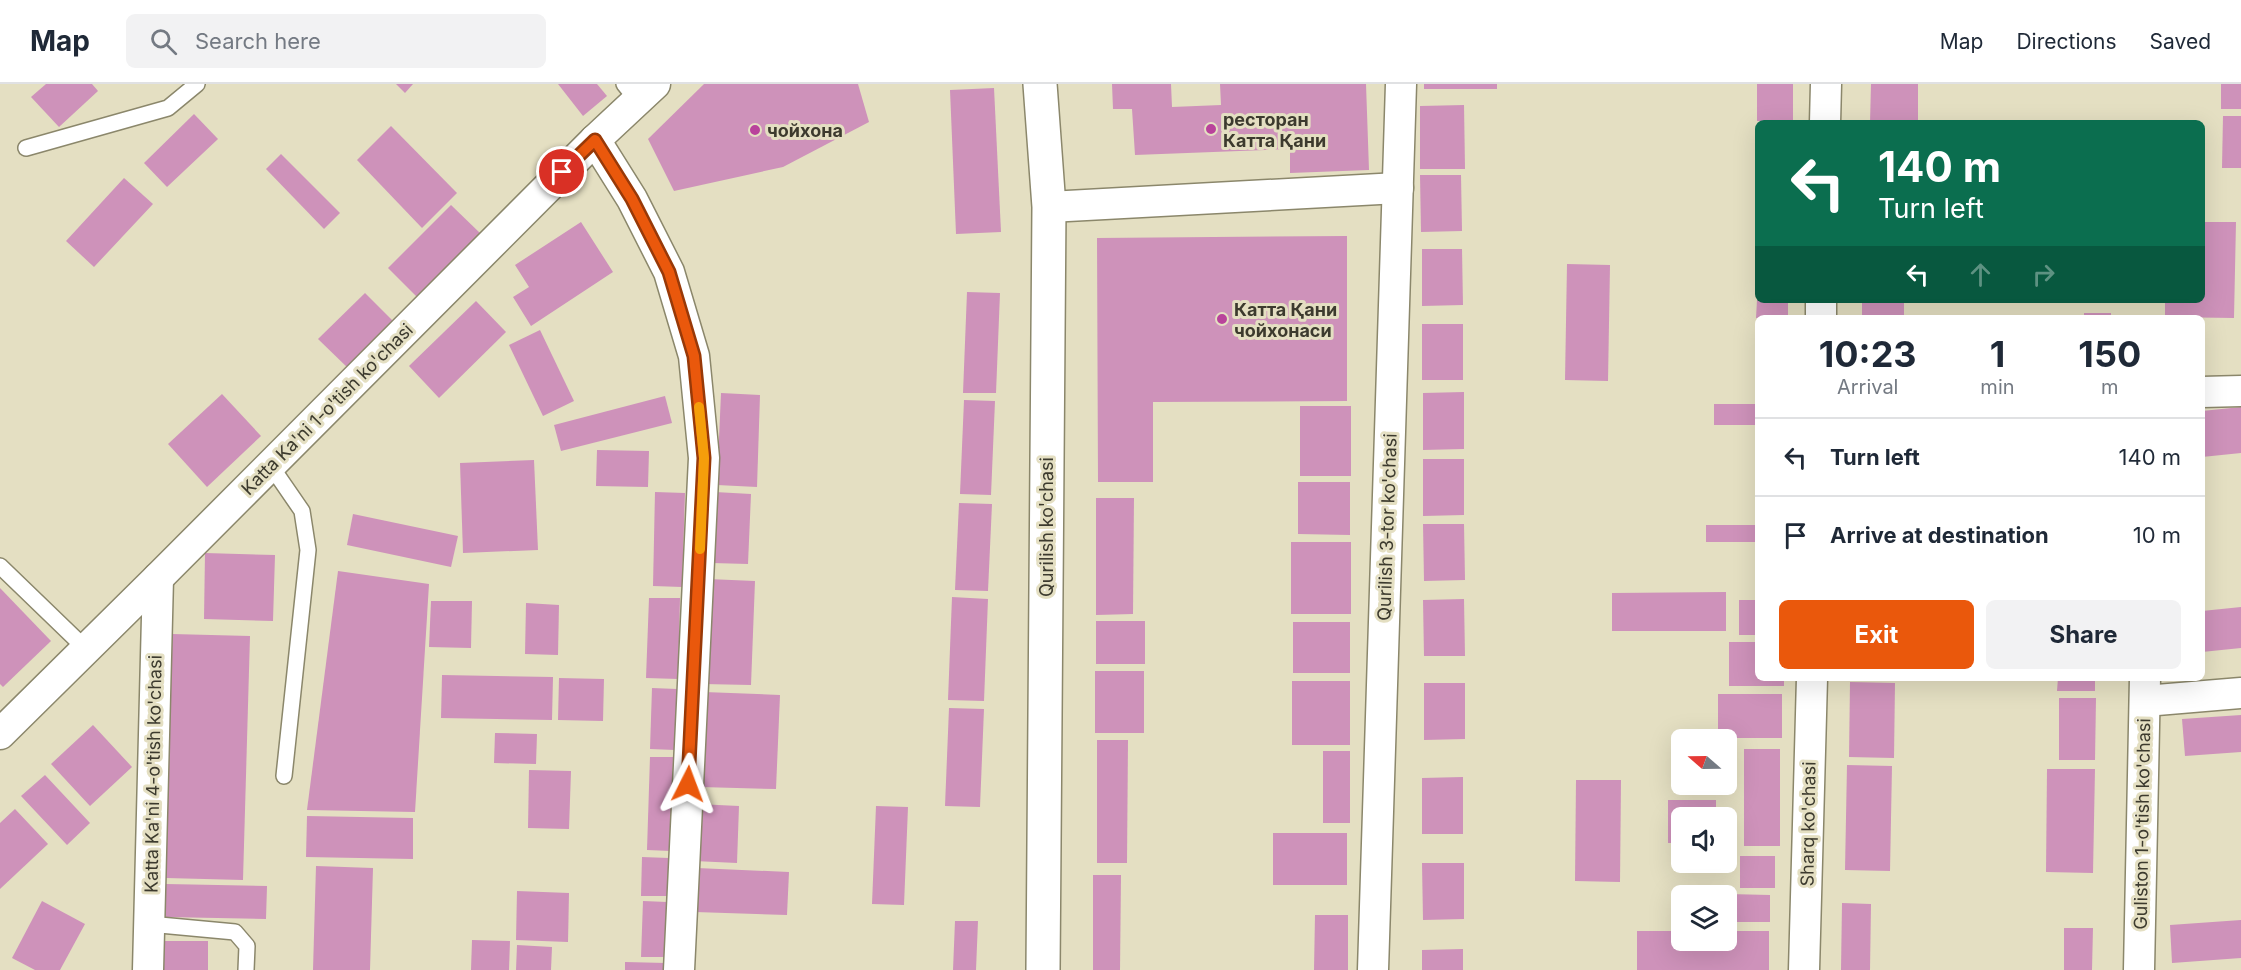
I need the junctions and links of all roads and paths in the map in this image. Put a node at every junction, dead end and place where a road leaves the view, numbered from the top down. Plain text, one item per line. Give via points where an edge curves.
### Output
1 (197, 84) edge
2 (1040, 84) edge
3 (1401, 84) edge
4 (1827, 84) edge
5 (638, 89) edge
6 (1826, 120) edge
7 (595, 140) junction
8 (26, 148) dead end
9 (1398, 188) junction
10 (1049, 207) junction
11 (2241, 391) edge
12 (2205, 392) edge
13 (270, 466) junction
14 (0, 566) edge
15 (158, 578) junction
16 (86, 650) junction
17 (1812, 681) edge
18 (2145, 689) edge
19 (2241, 693) edge
20 (0, 734) edge
21 (284, 776) dead end
22 (149, 924) junction
23 (148, 970) edge
24 (246, 970) edge
25 (679, 970) edge
26 (1043, 970) edge
27 (1373, 970) edge
28 (1804, 970) edge
29 (2139, 970) edge

1 - 8 lane via 168,108
2 - 10 street, Qurilish ko'chasi
3 - 9 street, Qurilish 3-tor ko'chasi
4 - 6 street
5 - 7 street, Katta Ka'ni 1-o'tish ko'chasi
7 - 13 street, Katta Ka'ni 1-o'tish ko'chasi
7 - 25 street via 632,199 669,272 694,356 704,458
9 - 10 street
9 - 27 street, Qurilish 3-tor ko'chasi
10 - 26 street, Qurilish ko'chasi
11 - 12 street
13 - 15 street, Katta Ka'ni 1-o'tish ko'chasi
13 - 21 lane via 302,511 308,550
14 - 16 lane
15 - 16 street, Katta Ka'ni 1-o'tish ko'chasi
15 - 22 street, Katta Ka'ni 4-o'tish ko'chasi
16 - 20 street, Katta Ka'ni 1-o'tish ko'chasi
17 - 28 street, Sharq ko'chasi
18 - 19 street
18 - 29 street, Guliston 1-o'tish ko'chasi
22 - 23 street, Katta Ka'ni 4-o'tish ko'chasi
22 - 24 lane via 235,932 247,946

